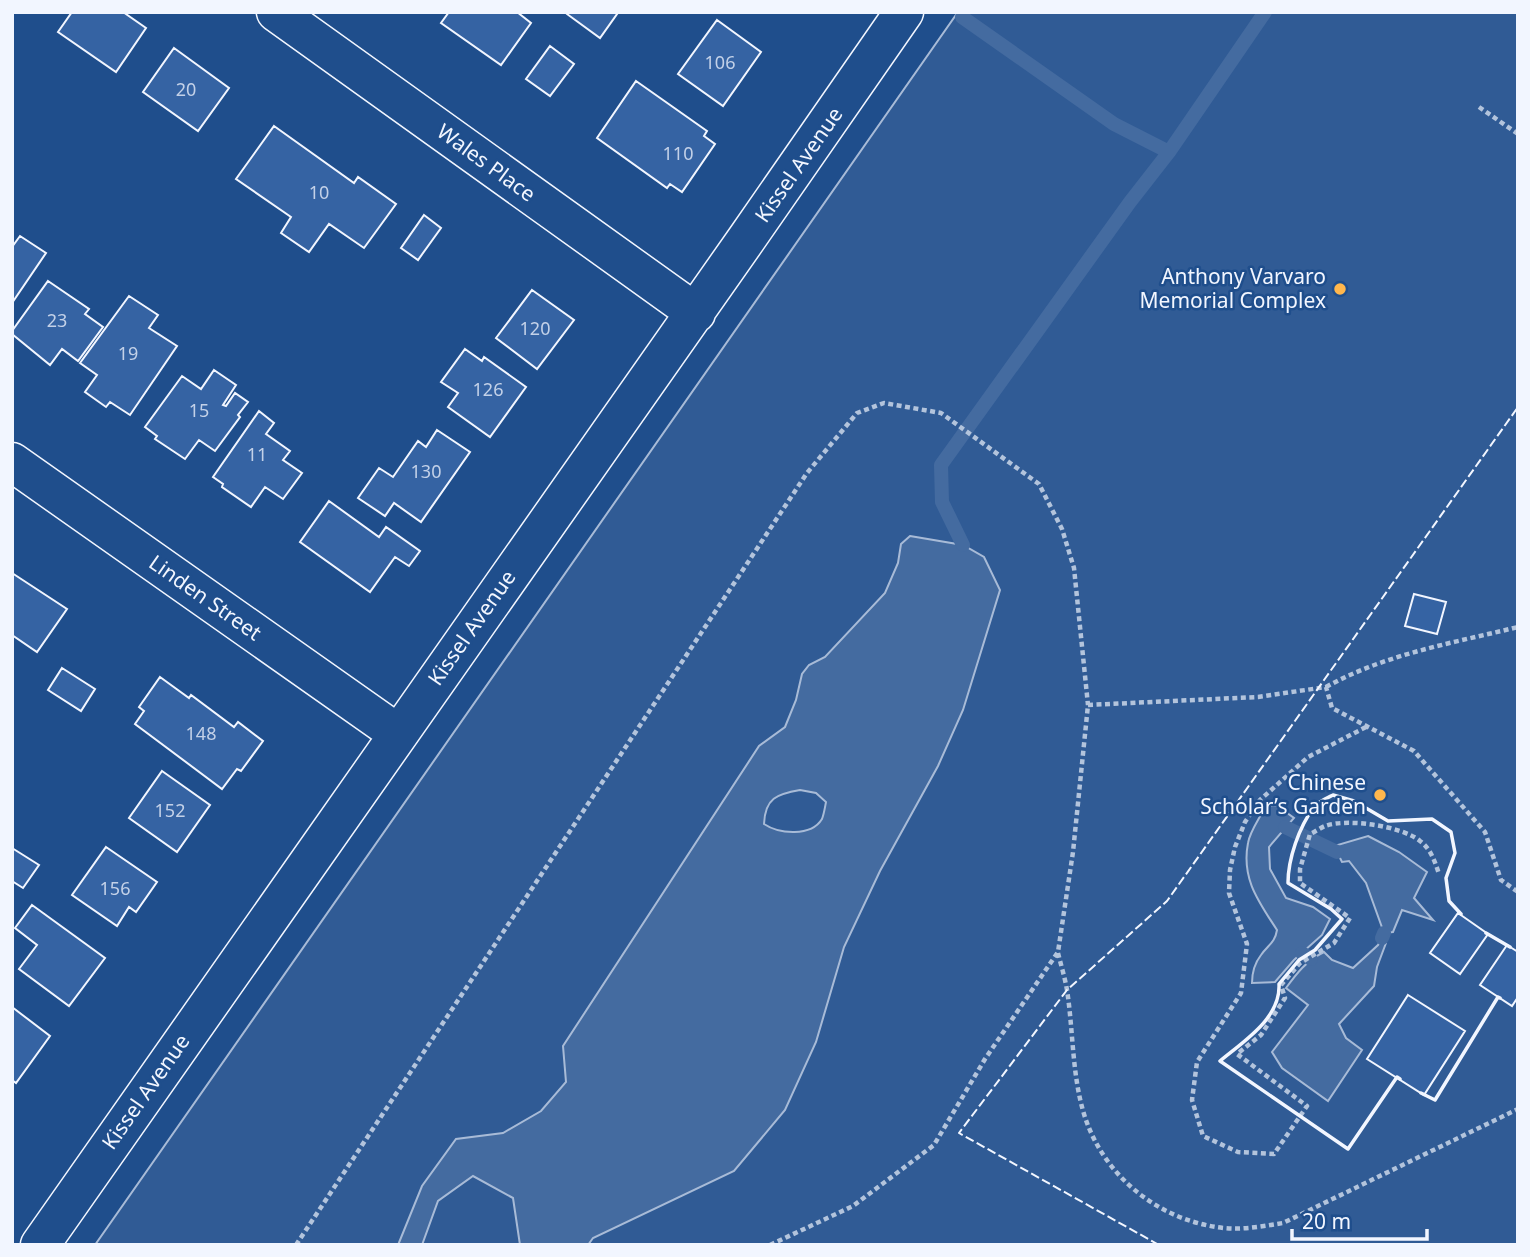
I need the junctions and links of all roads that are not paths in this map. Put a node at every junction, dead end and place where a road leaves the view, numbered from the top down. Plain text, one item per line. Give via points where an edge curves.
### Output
1 (276, 12) edge
2 (904, 12) edge
3 (696, 313) junction
4 (12, 462) edge
5 (397, 733) junction
6 (40, 1245) edge

1 - 3 street, Wales Place
2 - 3 street, Kissel Avenue
3 - 5 street, Kissel Avenue
4 - 5 street, Linden Street
5 - 6 street, Kissel Avenue

